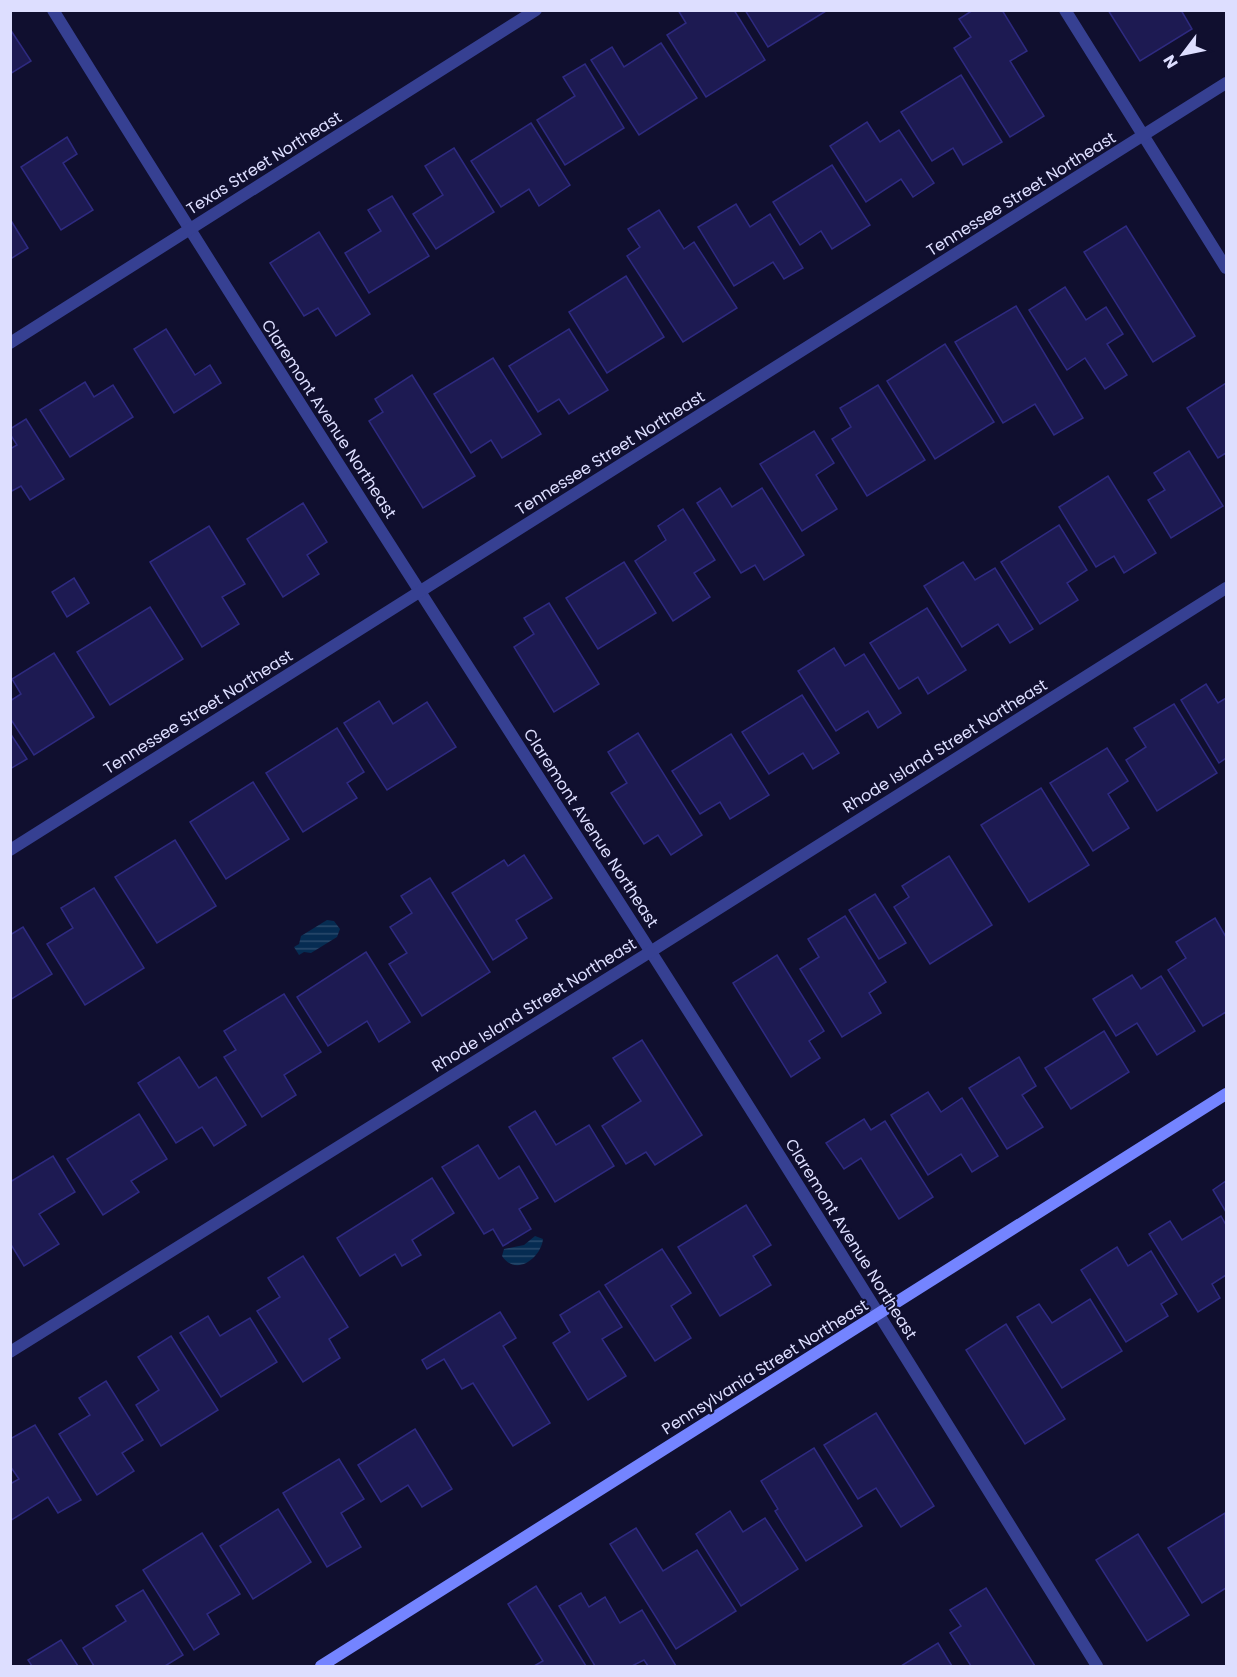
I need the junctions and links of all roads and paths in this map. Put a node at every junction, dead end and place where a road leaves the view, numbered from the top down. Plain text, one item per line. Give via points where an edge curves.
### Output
1 (53, 10) edge
2 (536, 10) edge
3 (1065, 10) edge
4 (1227, 83) edge
5 (1144, 135) junction
6 (189, 230) junction
7 (1227, 268) edge
8 (10, 343) edge
9 (1227, 588) edge
10 (420, 592) junction
11 (10, 850) edge
12 (650, 952) junction
13 (1227, 1094) edge
14 (879, 1314) junction
15 (10, 1352) edge
16 (321, 1666) edge
17 (1097, 1666) edge

1 - 6 street, Claremont Avenue Northeast
2 - 6 street, Texas Street Northeast
3 - 5 street
4 - 5 street, Tennessee Street Northeast
5 - 7 street
5 - 10 street, Tennessee Street Northeast
6 - 8 street, Texas Street Northeast
6 - 10 street, Claremont Avenue Northeast
9 - 12 street, Rhode Island Street Northeast
10 - 11 street, Tennessee Street Northeast
10 - 12 street, Claremont Avenue Northeast
12 - 14 street, Claremont Avenue Northeast
12 - 15 street, Rhode Island Street Northeast
13 - 14 street, Pennsylvania Street Northeast
14 - 16 street, Pennsylvania Street Northeast
14 - 17 street, Claremont Avenue Northeast

